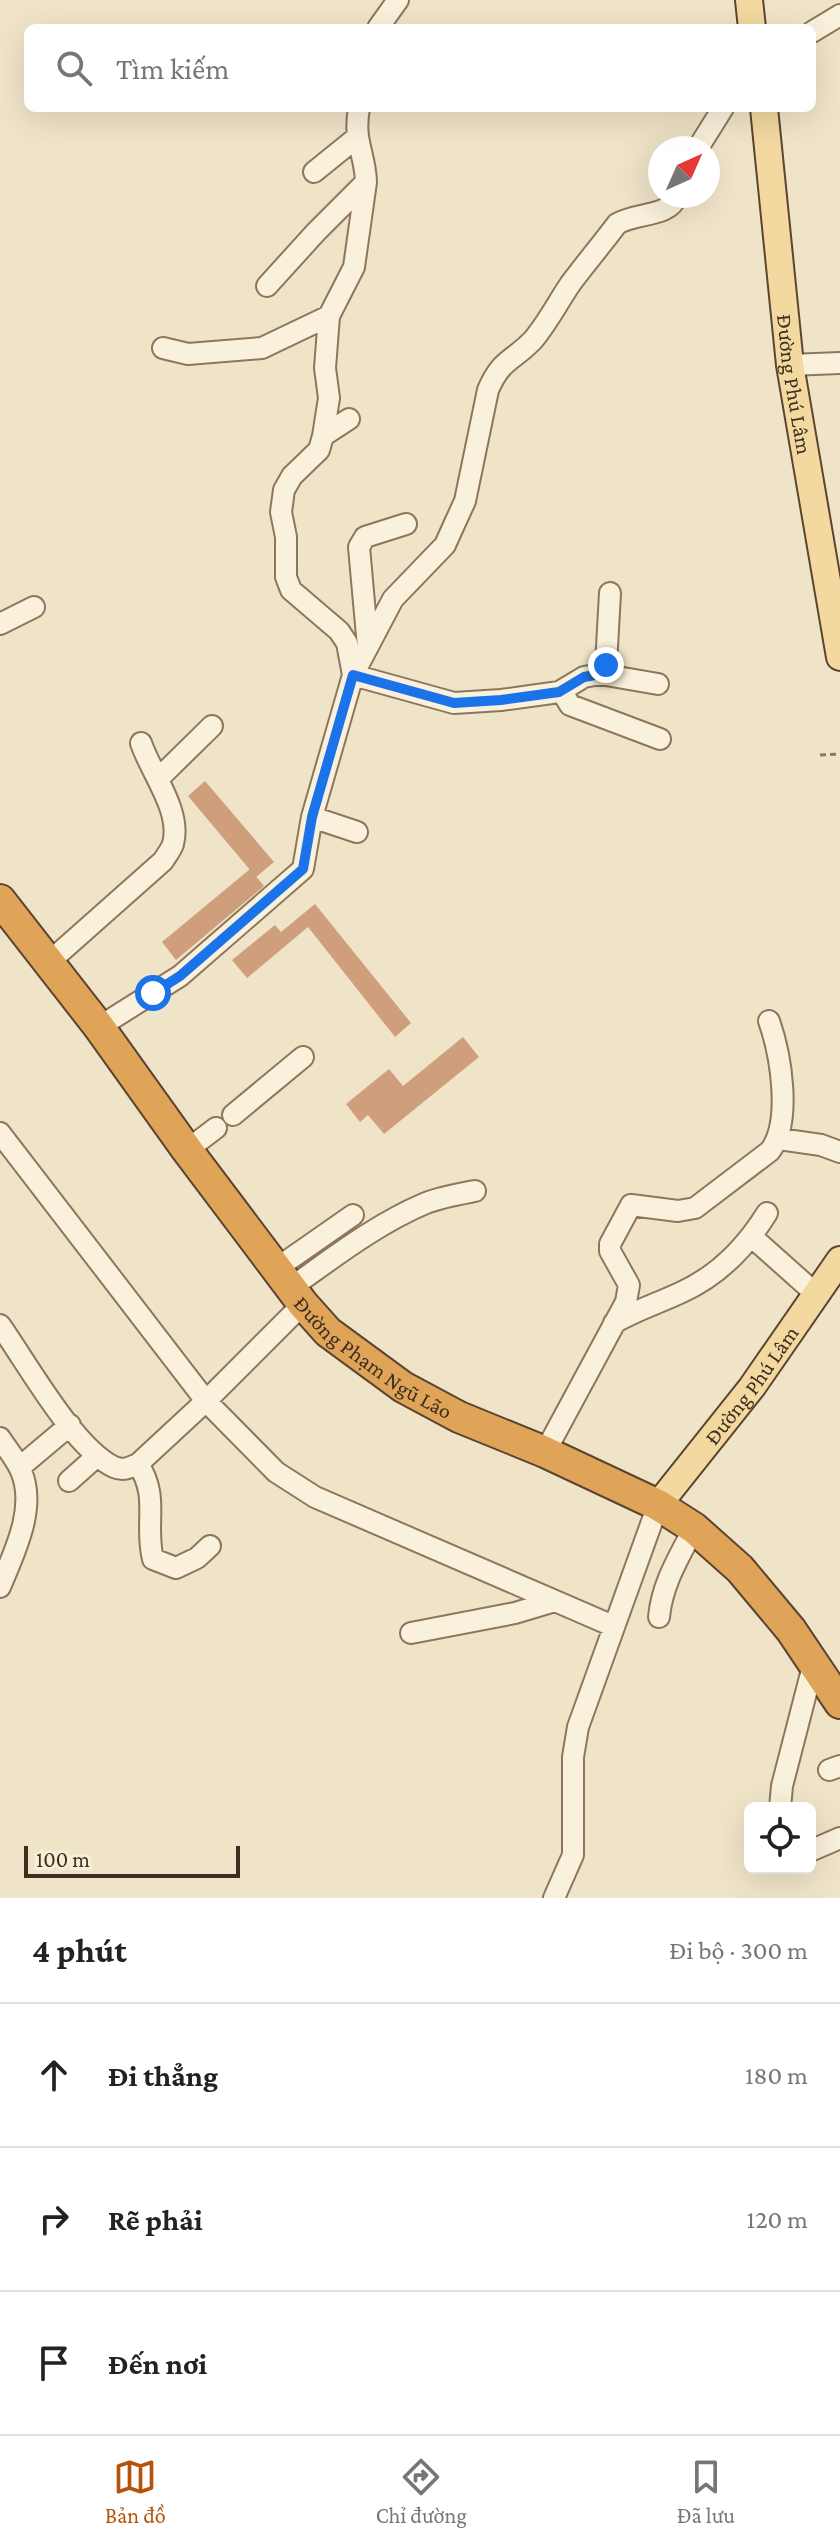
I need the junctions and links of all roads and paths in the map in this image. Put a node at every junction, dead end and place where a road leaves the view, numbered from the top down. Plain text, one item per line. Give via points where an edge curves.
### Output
1 (398, 0) edge
2 (749, 0) edge
3 (840, 15) edge
4 (381, 24) edge
5 (752, 24) edge
6 (816, 30) edge
7 (359, 112) edge
8 (720, 112) edge
9 (764, 112) edge
10 (706, 136) edge
11 (356, 138) junction
12 (314, 172) dead end
13 (366, 182) junction
14 (669, 208) edge
15 (267, 286) dead end
16 (329, 316) junction
17 (163, 348) dead end
18 (840, 363) edge
19 (790, 365) junction
20 (349, 419) dead end
21 (323, 436) junction
22 (406, 524) dead end
23 (610, 593) dead end
24 (34, 607) dead end
25 (0, 624) edge
26 (368, 647) junction
27 (840, 657) edge
28 (600, 674) junction
29 (353, 675) junction
30 (658, 684) dead end
31 (565, 689) junction
32 (212, 726) dead end
33 (660, 739) dead end
34 (141, 743) dead end
35 (840, 754) edge
36 (820, 755) dead end
37 (159, 778) junction
38 (312, 817) junction
39 (357, 832) dead end
40 (0, 900) edge
41 (48, 963) junction
42 (769, 1021) dead end
43 (99, 1027) junction
44 (303, 1057) dead end
45 (233, 1115) dead end
46 (216, 1128) dead end
47 (0, 1133) edge
48 (779, 1139) junction
49 (187, 1150) junction
50 (840, 1152) edge
51 (475, 1191) dead end
52 (767, 1213) dead end
53 (353, 1215) dead end
54 (752, 1237) junction
55 (840, 1260) edge
56 (291, 1286) junction
57 (816, 1294) junction
58 (614, 1323) junction
59 (0, 1325) edge
60 (206, 1401) junction
61 (70, 1425) junction
62 (0, 1438) edge
63 (545, 1452) junction
64 (97, 1456) junction
65 (138, 1464) junction
66 (20, 1467) junction
67 (69, 1481) dead end
68 (658, 1505) junction
69 (694, 1528) junction
70 (210, 1546) dead end
71 (0, 1587) edge
72 (555, 1601) junction
73 (659, 1617) dead end
74 (613, 1626) junction
75 (411, 1633) dead end
76 (814, 1662) junction
77 (840, 1703) edge
78 (781, 1802) edge
79 (840, 1838) edge
80 (816, 1848) edge
81 (554, 1898) edge

1 - 4 street
2 - 5 main road
3 - 6 street
7 - 11 street
8 - 10 street
9 - 19 main road, Đường Phú Lâm
11 - 12 street
11 - 13 street
13 - 15 street
13 - 16 street via 354,267
14 - 26 street via 617,224 533,339 496,373 465,501 445,545 393,599
16 - 17 street via 262,348 188,354
16 - 21 street via 329,398
18 - 19 street
19 - 27 main road, Đường Phú Lâm
20 - 21 street
21 - 29 street via 319,450 284,490 286,577 291,590 339,631
22 - 26 street via 365,537 359,547
23 - 28 street via 606,665
24 - 25 street
26 - 29 street
28 - 30 street
28 - 31 street
29 - 31 street via 454,703
29 - 38 street
31 - 33 street via 570,705
32 - 37 street
34 - 37 street
35 - 36 path
37 - 41 street via 173,845 163,861
38 - 39 street
38 - 43 street via 303,869 180,976
40 - 41 highway, Đường Phạm Ngũ Lão
41 - 43 highway, Đường Phạm Ngũ Lão
42 - 48 street via 783,1077
43 - 49 highway, Đường Phạm Ngũ Lão
44 - 45 street
46 - 49 street
47 - 60 street
48 - 50 street
48 - 58 street via 695,1208 631,1205 610,1244 629,1285
49 - 56 highway, Đường Phạm Ngũ Lão
51 - 56 street via 408,1211
52 - 54 street
53 - 56 street
54 - 57 street
54 - 58 street via 722,1269
55 - 57 main road, Đường Phú Lâm
56 - 60 street
56 - 63 highway, Đường Phạm Ngũ Lão via 328,1332 403,1387
57 - 68 main road, Đường Phú Lâm via 752,1387
58 - 63 street
59 - 61 street
60 - 65 street
60 - 72 street via 276,1472 315,1497
61 - 64 street
61 - 66 street
62 - 66 street
63 - 68 highway, Đường Phạm Ngũ Lão
64 - 65 street via 116,1468
64 - 67 street
65 - 70 street via 151,1495 153,1559 176,1568
66 - 71 street via 27,1505
68 - 69 highway, Đường Phạm Ngũ Lão
68 - 74 street
69 - 73 street via 665,1583
69 - 76 highway, Đường Phạm Ngũ Lão via 740,1569
72 - 74 street
72 - 75 street
74 - 81 street via 578,1727 573,1855
76 - 77 highway, Đường Phạm Ngũ Lão
76 - 78 street
79 - 80 street

